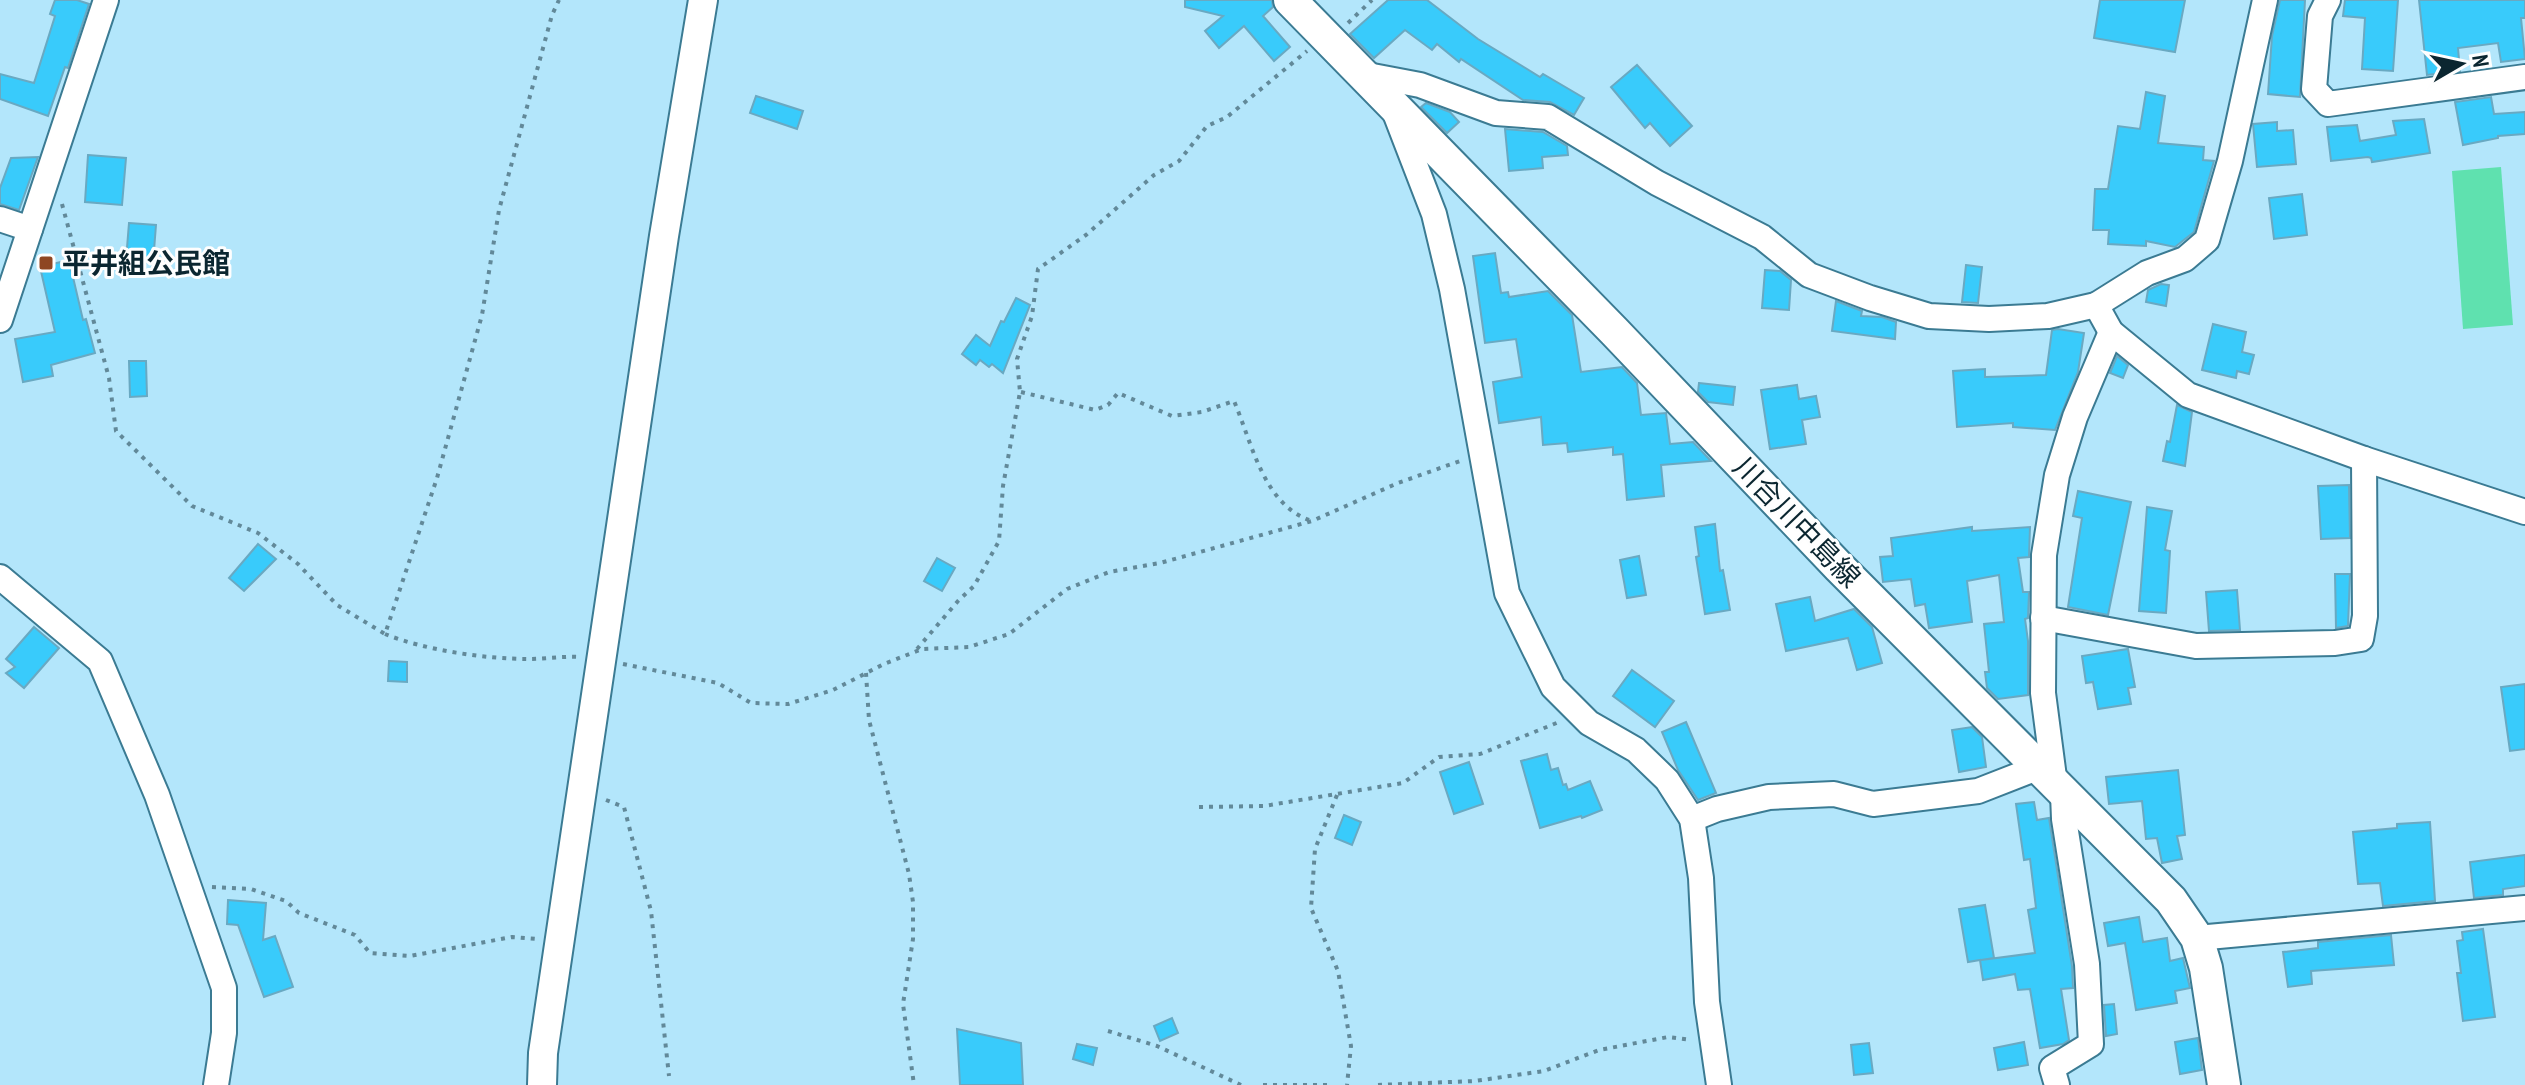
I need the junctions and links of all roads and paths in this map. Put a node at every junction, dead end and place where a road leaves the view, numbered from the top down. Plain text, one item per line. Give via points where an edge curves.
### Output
1 (106, 0) edge
2 (559, 0) edge
3 (703, 0) edge
4 (1290, 0) edge
5 (2265, 0) edge
6 (2328, 0) edge
7 (1324, 37) junction
8 (1362, 74) junction
9 (2525, 77) edge
10 (1391, 103) junction
11 (49, 175) junction
12 (0, 219) edge
13 (30, 229) junction
14 (2096, 305) junction
15 (0, 320) edge
16 (2111, 332) junction
17 (1020, 392) junction
18 (1482, 454) junction
19 (2364, 459) junction
20 (2525, 512) edge
21 (1312, 521) junction
22 (0, 577) edge
23 (2043, 618) junction
24 (385, 634) junction
25 (916, 651) junction
26 (602, 659) junction
27 (866, 673) junction
28 (1580, 714) junction
29 (2052, 782) junction
30 (1337, 795) junction
31 (581, 796) junction
32 (1199, 807) dead end
33 (1692, 819) junction
34 (190, 888) junction
35 (2525, 908) edge
36 (2197, 938) junction
37 (559, 942) junction
38 (1108, 1031) dead end
39 (1713, 1043) junction
40 (669, 1076) dead end
41 (216, 1085) edge
42 (542, 1085) edge
43 (914, 1085) edge
44 (1241, 1085) edge
45 (1263, 1085) edge
46 (1328, 1085) edge
47 (1347, 1085) edge
48 (1378, 1085) edge
49 (1719, 1085) edge
50 (2057, 1085) edge
51 (2224, 1085) edge

1 - 11 street
2 - 24 path via 499,210 482,315 437,478
3 - 26 street
4 - 7 main road, 川合川中島線
5 - 14 street via 2207,240 2185,259 2147,273
6 - 9 street via 2320,16 2314,89 2328,104
7 - 8 main road, 川合川中島線
7 - 17 path via 1227,117 1207,126 1179,161 1154,175 1038,269 1032,316 1017,359
8 - 10 main road, 川合川中島線
8 - 14 street via 1420,85 1496,113 1548,117 1657,183 1762,237 1809,275 1870,298 1929,316 1989,319 2048,316
10 - 18 street via 1434,214
10 - 29 main road, 川合川中島線
11 - 13 street
11 - 24 path via 66,213 109,378 116,431 192,506 258,533 298,564 337,605
12 - 13 street
13 - 15 street
14 - 16 street
16 - 19 street via 2188,395
16 - 23 street via 2057,475 2044,555
17 - 21 path via 1095,410 1118,393 1172,416 1234,401 1268,485 1293,514
17 - 25 path via 999,541 974,586
18 - 21 path
18 - 28 street via 1507,593 1553,687
19 - 20 street
19 - 23 street via 2361,639 2196,646
21 - 25 path via 1109,572 1067,589 1009,634 969,647
22 - 34 street via 100,661
23 - 29 street via 2043,693
24 - 26 path via 437,650 527,659
25 - 27 path
26 - 27 path via 718,683 751,703 788,704
26 - 31 street
27 - 43 path via 869,720 913,902 903,1004
28 - 30 path via 1480,754 1439,757 1403,783
28 - 33 street via 1636,750 1667,780
29 - 33 street via 1873,804 1834,794 1769,797
29 - 36 main road, 川合川中島線 via 2171,900
29 - 50 street via 2064,819 2087,964 2091,1044 2052,1068
30 - 32 path via 1264,806
30 - 47 path via 1315,849 1311,908 1338,971 1351,1046
31 - 37 street
31 - 40 path via 612,801 624,807 628,819 651,911
33 - 39 street
34 - 37 path via 251,889 286,901 299,913 355,935 370,953 410,956 512,937
34 - 41 street via 224,988
35 - 36 street
36 - 51 main road, 川合川中島線
37 - 42 street
38 - 44 path via 1157,1046
39 - 48 path via 1668,1037 1599,1050 1544,1071 1475,1081
39 - 49 street
45 - 46 path

